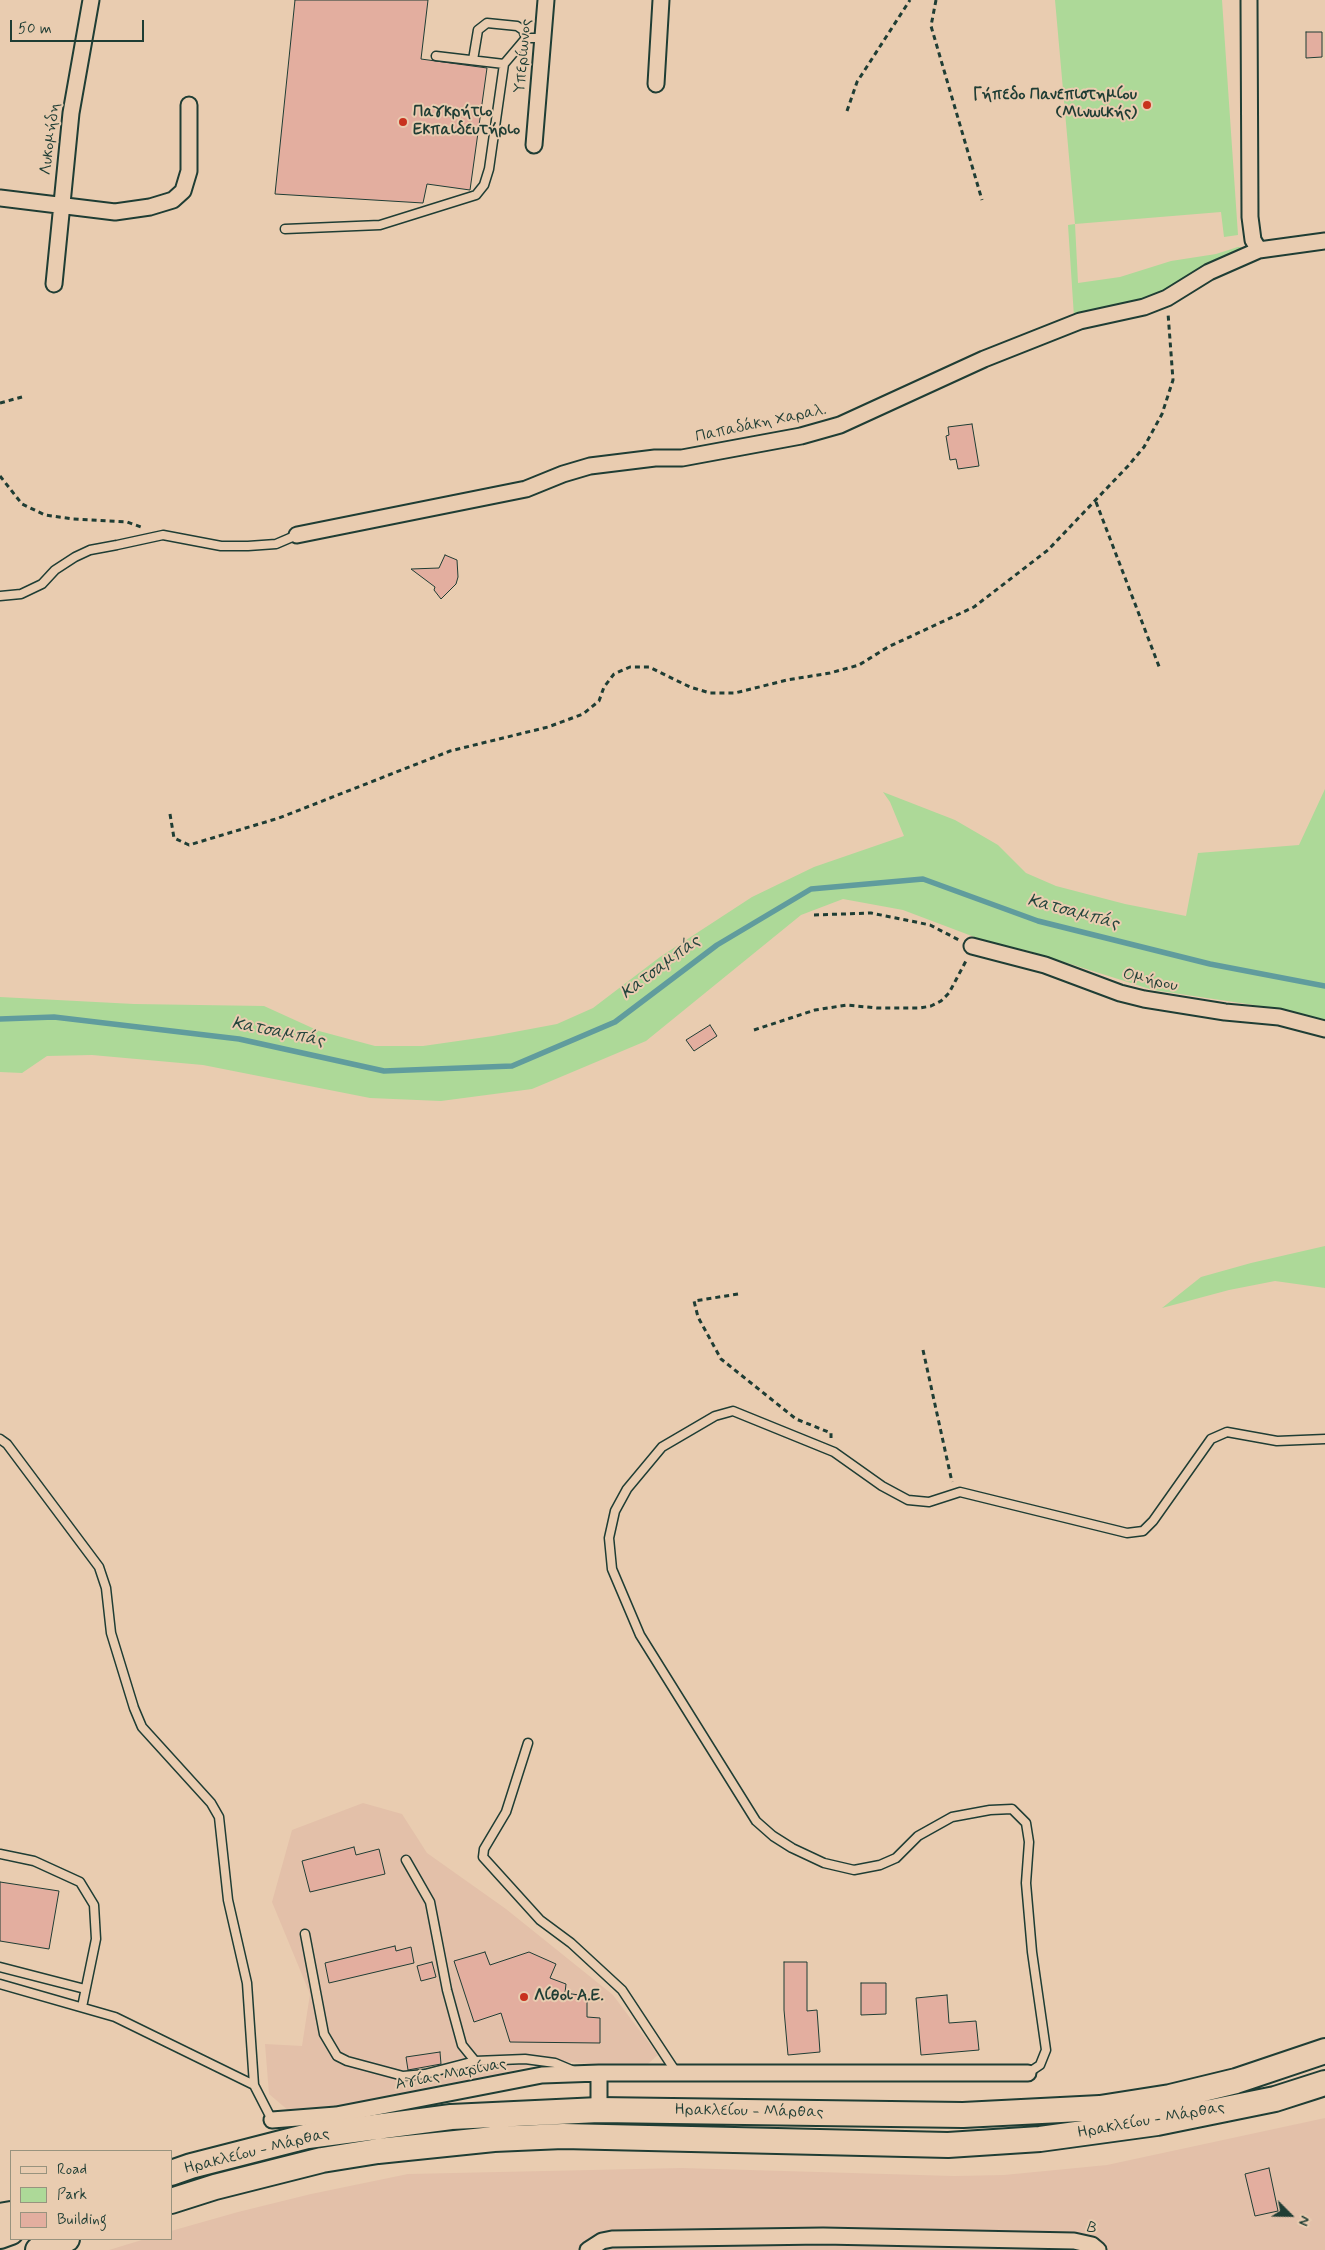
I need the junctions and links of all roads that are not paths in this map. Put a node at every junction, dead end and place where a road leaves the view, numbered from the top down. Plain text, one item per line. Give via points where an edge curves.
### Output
1 (91, 0) edge
2 (546, 0) edge
3 (661, 0) edge
4 (1250, 0) edge
5 (526, 38) junction
6 (542, 38) junction
7 (436, 56) dead end
8 (473, 60) junction
9 (504, 64) junction
10 (656, 84) dead end
11 (189, 105) dead end
12 (534, 145) dead end
13 (0, 198) edge
14 (61, 204) junction
15 (286, 229) dead end
16 (1325, 241) edge
17 (1259, 250) junction
18 (54, 284) dead end
19 (297, 535) joint
20 (0, 596) edge
21 (972, 946) road end
22 (1325, 1029) edge
23 (1325, 1438) edge
24 (0, 1439) edge
25 (528, 1742) dead end
26 (0, 1854) edge
27 (406, 1860) dead end
28 (305, 1934) dead end
29 (0, 1967) edge
30 (0, 1984) edge
31 (86, 1989) junction
32 (82, 2007) junction
33 (1325, 2051) edge
34 (475, 2061) junction
35 (676, 2072) junction
36 (600, 2073) junction
37 (1028, 2073) joint
38 (578, 2074) junction
39 (1325, 2083) edge
40 (254, 2084) junction
41 (599, 2110) junction
42 (272, 2120) joint
43 (172, 2173) edge
44 (172, 2201) edge
45 (64, 2240) edge
46 (922, 2244) edge
47 (38, 2250) edge
48 (588, 2250) edge
49 (1098, 2250) edge

1 - 14 street, Λυκομήδη via 71,113
2 - 6 street, Υπερίωνος
3 - 10 street
4 - 17 street via 1250,217
5 - 6 lane
5 - 8 lane via 524,30 517,26 487,23 478,30
5 - 9 lane
6 - 12 street, Υπερίωνος
7 - 8 lane
8 - 9 lane
9 - 15 lane via 489,169 484,185 476,194 380,226
11 - 14 street via 189,171 180,195 164,204 127,211
13 - 14 street
14 - 18 street, Λυκομήδη
16 - 17 street, Παπαδάκη Χαραλ.
17 - 19 street, Παπαδάκη Χαραλ. via 1209,272 1167,298 1144,307 1080,321 984,359 840,425 800,436 682,458 590,466 526,489
19 - 20 lane via 276,544 221,546 163,536 90,550 55,570 42,584 21,594
21 - 22 street, Ομήρου via 1045,965 1144,999 1279,1017
23 - 37 lane via 1277,1441 1227,1432 1211,1439 1153,1522 1143,1531 1127,1534 960,1492 929,1502 908,1500 834,1452 733,1412 715,1416 662,1447 627,1489 615,1511 609,1538 612,1569 640,1635 756,1821 792,1848 854,1870 880,1866 896,1858 918,1836 952,1818 1012,1809 1026,1822 1029,1842 1026,1883 1032,1952 1046,2050 1040,2065
24 - 40 lane via 99,1567 106,1588 111,1633 142,1727 219,1816 228,1900 247,1983
25 - 35 lane via 506,1812 484,1849 483,1857 540,1920 571,1943 622,1990
26 - 31 lane via 34,1861 80,1882 94,1905 96,1939
27 - 34 lane via 430,1902 447,1990 462,2044
28 - 34 lane via 324,2034 337,2056 403,2076 425,2074
29 - 31 lane
30 - 32 lane
31 - 32 lane
32 - 40 lane via 115,2017
33 - 41 main road, Ηρακλείου - Μάρθας via 1236,2081 1170,2097 1100,2108 963,2115
34 - 38 lane via 525,2058 562,2065
35 - 36 street, Αγίας Μαρίνας
35 - 37 street, Αγίας Μαρίνας
36 - 38 street, Αγίας Μαρίνας
36 - 41 street
38 - 42 street, Αγίας Μαρίνας via 542,2076 336,2115
39 - 44 main road, Ηρακλείου - Μάρθας via 1275,2099 1157,2123 1040,2139 948,2145 563,2136 494,2139 322,2160
40 - 42 lane
41 - 43 main road, Ηρακλείου - Μάρθας via 451,2117 308,2136
45 - 47 main road
46 - 48 street, Β via 823,2236 602,2240
46 - 49 street, Β via 1074,2241 1092,2245

